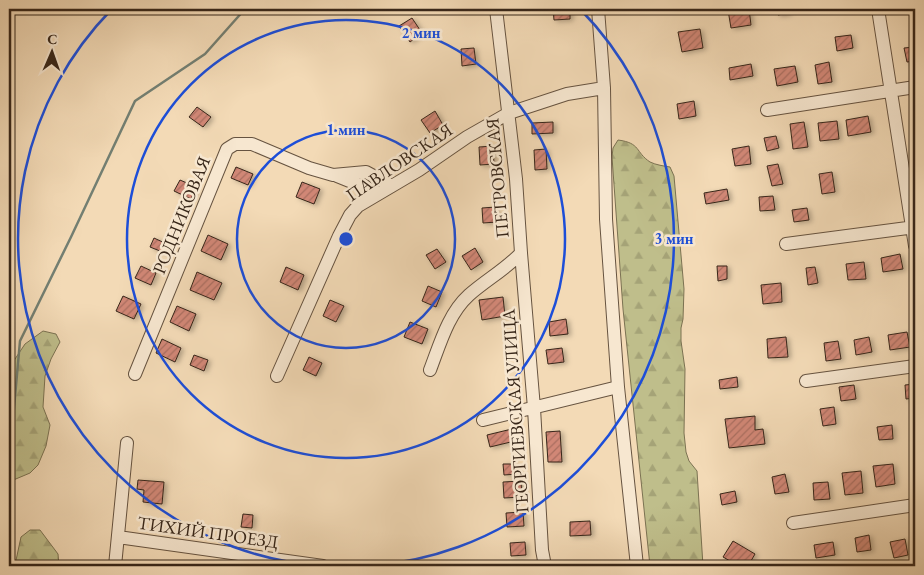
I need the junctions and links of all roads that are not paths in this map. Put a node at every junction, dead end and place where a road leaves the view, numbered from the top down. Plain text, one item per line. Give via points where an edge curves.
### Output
1 (496, 9) edge
2 (598, 9) edge
3 (878, 9) edge
4 (915, 87) edge
5 (604, 88) junction
6 (891, 91) junction
7 (767, 110) dead end
8 (509, 112) junction
9 (333, 175) junction
10 (392, 186) junction
11 (379, 193) junction
12 (914, 227) edge
13 (786, 244) dead end
14 (915, 246) edge
15 (521, 253) junction
16 (915, 366) edge
17 (430, 370) dead end
18 (135, 374) dead end
19 (277, 376) dead end
20 (806, 381) dead end
21 (618, 387) junction
22 (534, 408) junction
23 (483, 420) dead end
24 (127, 442) dead end
25 (915, 505) edge
26 (794, 523) dead end
27 (118, 537) junction
28 (114, 566) edge
29 (323, 566) edge
30 (545, 566) edge
31 (637, 566) edge

1 - 8 street, ПЕТРОВСКАЯ
2 - 5 street
3 - 6 street
4 - 6 street
5 - 8 street, ПАВЛОВСКАЯ via 567,94
5 - 21 street via 606,219
6 - 7 street
6 - 12 street
8 - 10 street, ПАВЛОВСКАЯ
8 - 15 street, ПЕТРОВСКАЯ
9 - 10 street, РОДНИКОВАЯ via 366,172
9 - 11 street
9 - 18 street, РОДНИКОВАЯ via 252,144 236,144 227,149
10 - 11 street, ПАВЛОВСКАЯ
11 - 19 street, ПАВЛОВСКАЯ via 350,215
12 - 13 street
12 - 14 street
15 - 17 street, ПЕТРОВСКАЯ via 468,296 452,316
15 - 22 street, ГЕОРГИЕВСКАЯ УЛИЦА
16 - 20 street
21 - 22 street
21 - 31 street
22 - 23 street
22 - 30 street, ГЕОРГИЕВСКАЯ УЛИЦА
24 - 27 street
25 - 26 street
27 - 28 street
27 - 29 street, ТИХИЙ ПРОЕЗД

